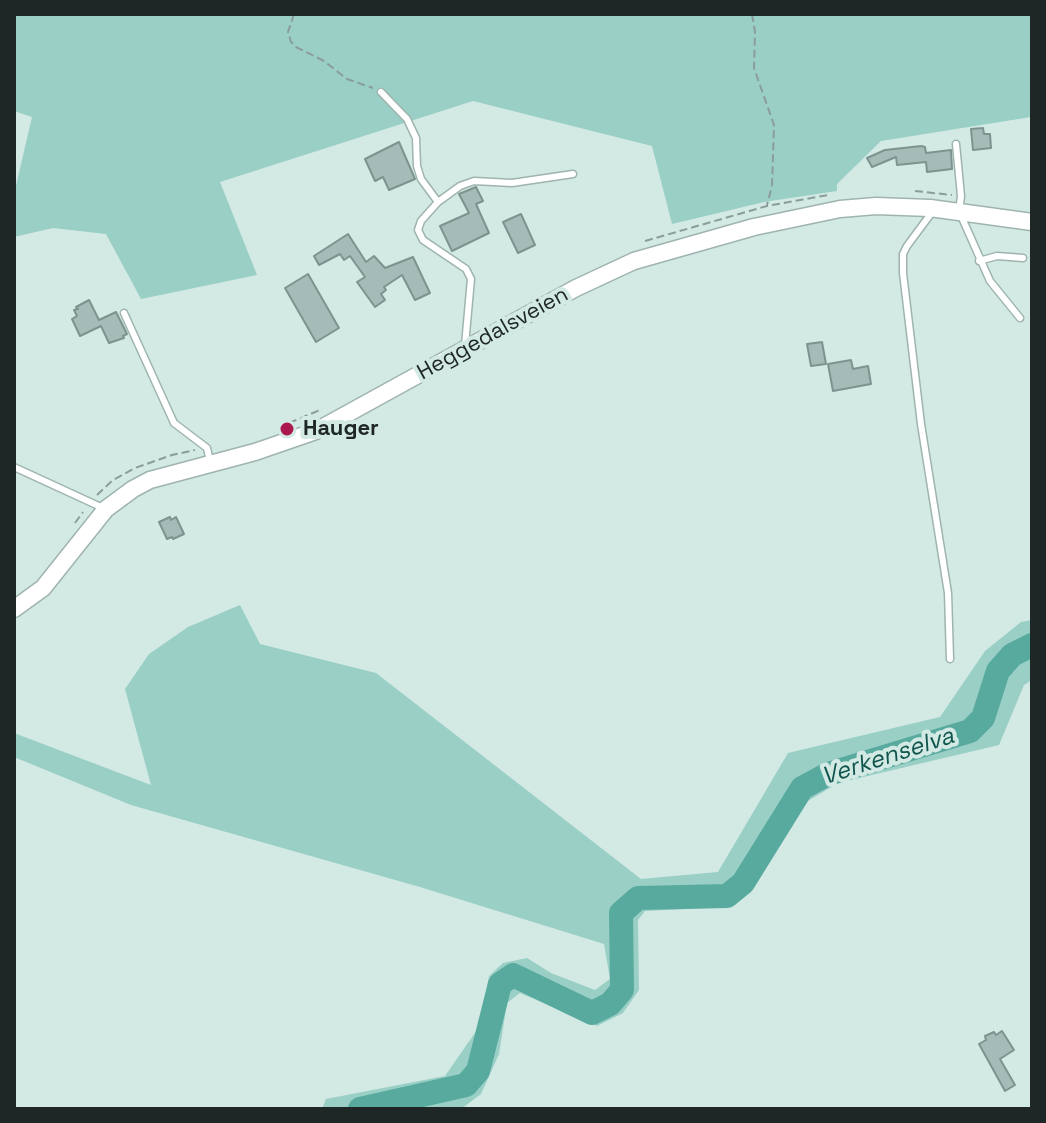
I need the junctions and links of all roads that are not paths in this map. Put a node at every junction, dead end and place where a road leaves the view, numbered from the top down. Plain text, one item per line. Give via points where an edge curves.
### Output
1 (381, 92) road end
2 (956, 144) dead end
3 (573, 174) dead end
4 (438, 202) junction
5 (930, 208) junction
6 (959, 211) junction
7 (1032, 222) edge
8 (1023, 258) dead end
9 (979, 261) junction
10 (124, 313) dead end
11 (1020, 318) dead end
12 (465, 349) junction
13 (211, 464) junction
14 (14, 467) edge
15 (106, 509) junction
16 (14, 609) edge
17 (950, 659) dead end

1 - 4 lane via 407,119 416,138 421,179
2 - 6 lane
3 - 4 lane via 512,183 474,181
4 - 12 lane via 418,230 471,279
5 - 6 main road, Heggedalsveien
5 - 12 main road, Heggedalsveien via 876,206 809,213 649,257 603,274
5 - 17 lane via 903,254 903,273 948,593
6 - 7 main road, Heggedalsveien
6 - 9 lane
8 - 9 lane
9 - 11 lane
10 - 13 lane via 174,423 207,448
12 - 13 main road, Heggedalsveien via 316,431
13 - 15 main road, Heggedalsveien via 150,480
14 - 15 lane
15 - 16 main road, Heggedalsveien via 43,588

